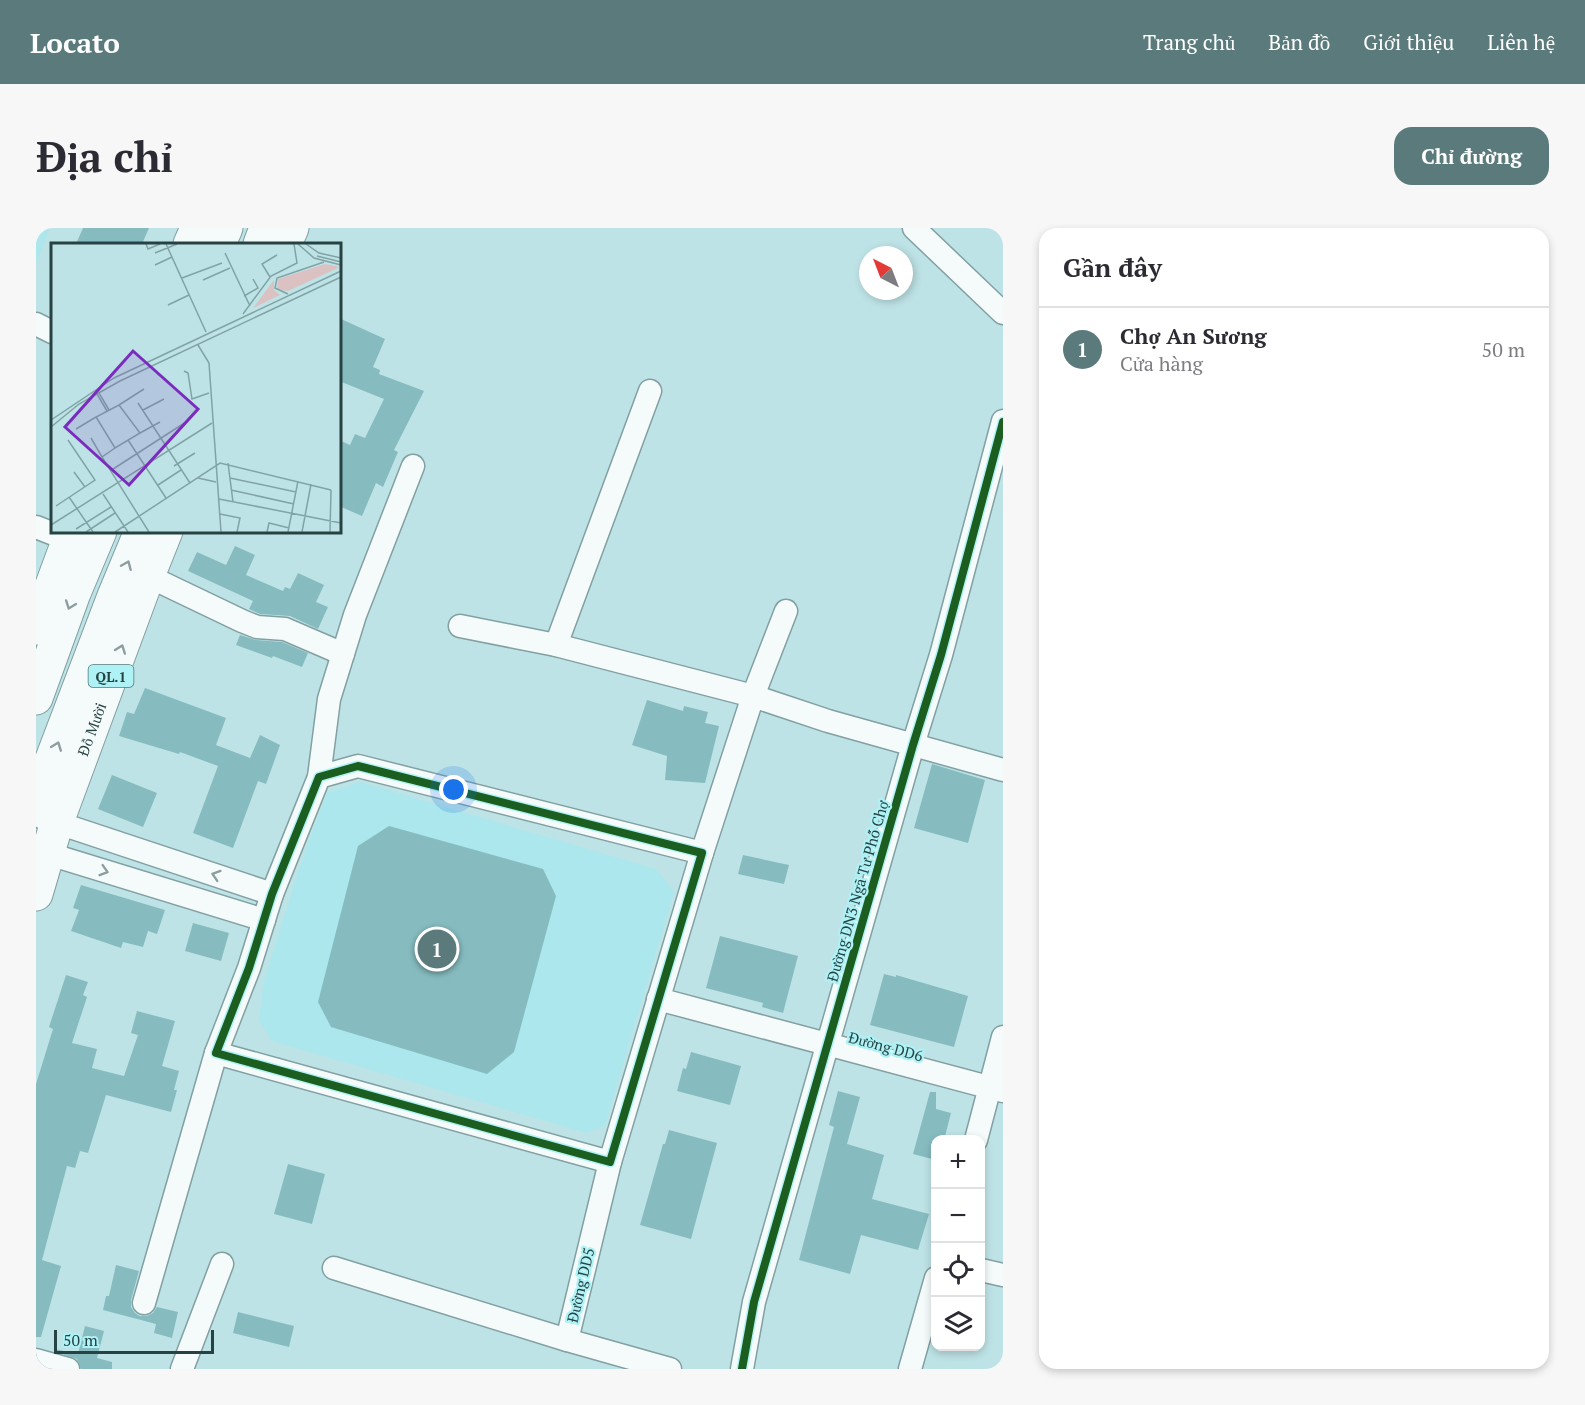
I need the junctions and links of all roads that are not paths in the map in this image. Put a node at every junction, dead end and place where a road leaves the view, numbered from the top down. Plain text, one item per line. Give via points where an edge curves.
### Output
1 (197, 228) edge
2 (226, 228) edge
3 (266, 228) edge
4 (291, 228) edge
5 (915, 228) edge
6 (190, 243) edge
7 (219, 243) edge
8 (260, 243) edge
9 (285, 243) edge
10 (1003, 312) edge
11 (36, 324) edge
12 (51, 332) edge
13 (650, 391) dead end
14 (1003, 422) edge
15 (412, 466) dead end
16 (36, 527) edge
17 (51, 531) edge
18 (100, 532) edge
19 (141, 532) edge
20 (166, 532) edge
21 (70, 535) edge
22 (148, 576) junction
23 (786, 611) dead end
24 (460, 626) dead end
25 (36, 628) edge
26 (556, 645) junction
27 (343, 654) junction
28 (753, 696) junction
29 (36, 698) edge
30 (914, 745) junction
31 (1003, 770) edge
32 (319, 777) junction
33 (43, 813) edge
34 (42, 852) edge
35 (702, 853) junction
36 (36, 894) edge
37 (272, 894) junction
38 (264, 920) junction
39 (658, 999) junction
40 (1003, 1037) edge
41 (827, 1044) junction
42 (216, 1053) junction
43 (997, 1090) edge
44 (978, 1135) edge
45 (610, 1162) junction
46 (222, 1264) dead end
47 (334, 1268) dead end
48 (985, 1271) edge
49 (1003, 1275) edge
50 (931, 1296) edge
51 (144, 1304) dead end
52 (567, 1340) junction
53 (36, 1360) edge
54 (68, 1369) edge
55 (182, 1369) edge
56 (670, 1369) edge
57 (742, 1369) edge
58 (910, 1369) edge

1 - 6 highway
2 - 7 highway
3 - 8 highway
4 - 9 highway
5 - 10 street
11 - 12 street
13 - 26 street
14 - 30 street, Đường DN3 Ngã Tư Phố Chợ
15 - 27 street
16 - 17 street
18 -> 29 highway
33 -> 19 highway, Đỗ Mười / QL.1 via 110,607
20 - 22 highway, Đỗ Mười / QL.1
21 - 25 highway
22 - 27 street via 242,621 257,627 285,629
33 -> 22 highway, Đỗ Mười / QL.1
23 - 28 street, Đường DD5
24 - 26 street
26 - 28 street
27 - 32 street via 330,699
28 - 30 street
28 - 35 street, Đường DD5
30 - 31 street
30 - 41 street, Đường DN3 Ngã Tư Phố Chợ
32 - 35 street via 358,766
32 - 37 street
33 - 34 highway, Đỗ Mười / QL.1
37 -> 33 street
34 - 36 highway, Đỗ Mười / QL.1
34 -> 38 street
35 - 39 street, Đường DD5
37 - 38 street
38 - 42 street
39 - 41 street, Đường DD6
39 - 45 street, Đường DD5
40 - 43 street
41 - 43 street, Đường DD6
41 - 57 street, Đường DN3 Ngã Tư Phố Chợ via 754,1302
42 - 45 street
42 - 51 street
43 - 44 street
45 - 52 street, Đường DD5
46 - 55 street
47 - 52 street
48 - 49 street
50 - 58 street
52 - 56 street, Đường DD5
53 - 54 street

